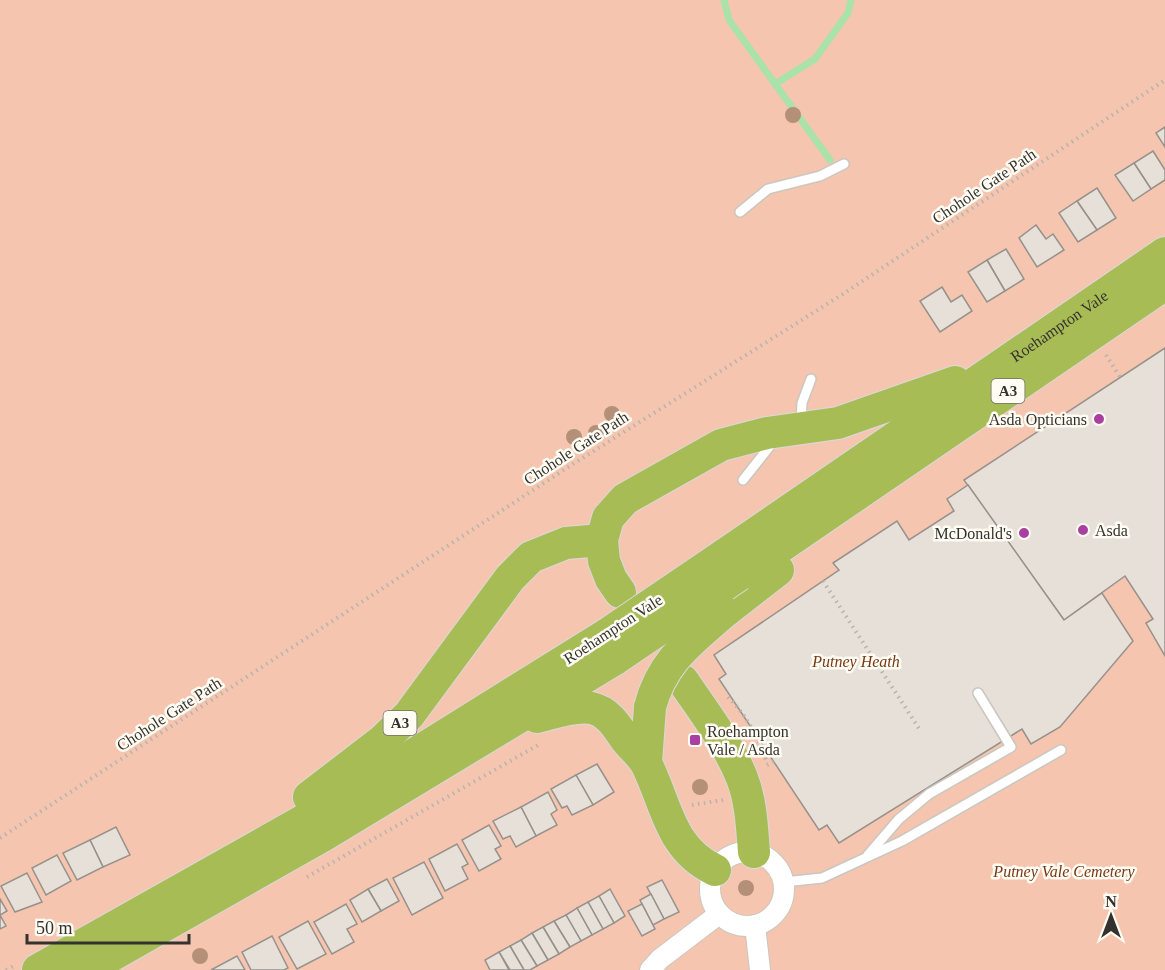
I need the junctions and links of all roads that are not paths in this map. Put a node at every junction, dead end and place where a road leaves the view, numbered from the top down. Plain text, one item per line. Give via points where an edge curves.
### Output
1 (844, 164) dead end
2 (740, 212) dead end
3 (1165, 253) edge
4 (1165, 284) edge
5 (1011, 357) junction
6 (811, 379) dead end
7 (801, 427) junction
8 (767, 433) junction
9 (742, 480) dead end
10 (852, 499) junction
11 (602, 540) junction
12 (731, 565) junction
13 (620, 592) dead end
14 (612, 646) junction
15 (683, 681) dead end
16 (978, 693) dead end
17 (512, 722) junction
18 (1061, 750) dead end
19 (646, 762) junction
20 (754, 852) junction
21 (866, 857) junction
22 (715, 870) junction
23 (784, 882) junction
24 (172, 896) junction
25 (719, 914) junction
26 (755, 925) junction
27 (38, 970) edge
28 (86, 970) edge
29 (650, 970) edge
30 (760, 970) edge

1 - 2 lane via 820,177 768,189
3 - 5 highway, Roehampton Vale / A3
4 - 10 highway, Roehampton Vale / A3
5 - 7 highway, A3 via 932,392 864,415
5 - 12 highway, Roehampton Vale / A3
6 - 7 lane via 802,403
7 - 8 highway, A3
8 - 9 lane via 769,447
8 - 11 highway, A3 via 720,445 625,499 608,518
10 - 12 highway, Roehampton Vale / A3
10 - 19 highway, A3, bridge via 823,534 678,652 656,685 650,707
11 - 13 highway via 604,561
11 - 24 highway, A3 via 566,543 531,557 510,578 428,691 382,741
12 - 14 highway, Roehampton Vale / A3, bridge
14 - 17 highway, Roehampton Vale / A3
14 - 24 highway, Roehampton Vale / A3
15 - 20 highway via 725,744 742,779 750,808
16 - 21 lane via 1011,747 929,794 899,819
17 - 19 highway, A3 via 581,707 593,708 613,720
17 - 28 highway, Roehampton Vale / A3 via 324,836
18 - 21 lane via 902,841
19 - 22 highway, A3 via 678,839 698,862
20 - 22 street via 738,852
20 - 23 street via 776,865
21 - 23 lane via 822,878
22 - 25 street via 710,890
23 - 26 street via 780,907 772,917
24 - 27 highway, Roehampton Vale / A3
25 - 26 street via 736,924
25 - 29 street
26 - 30 street

